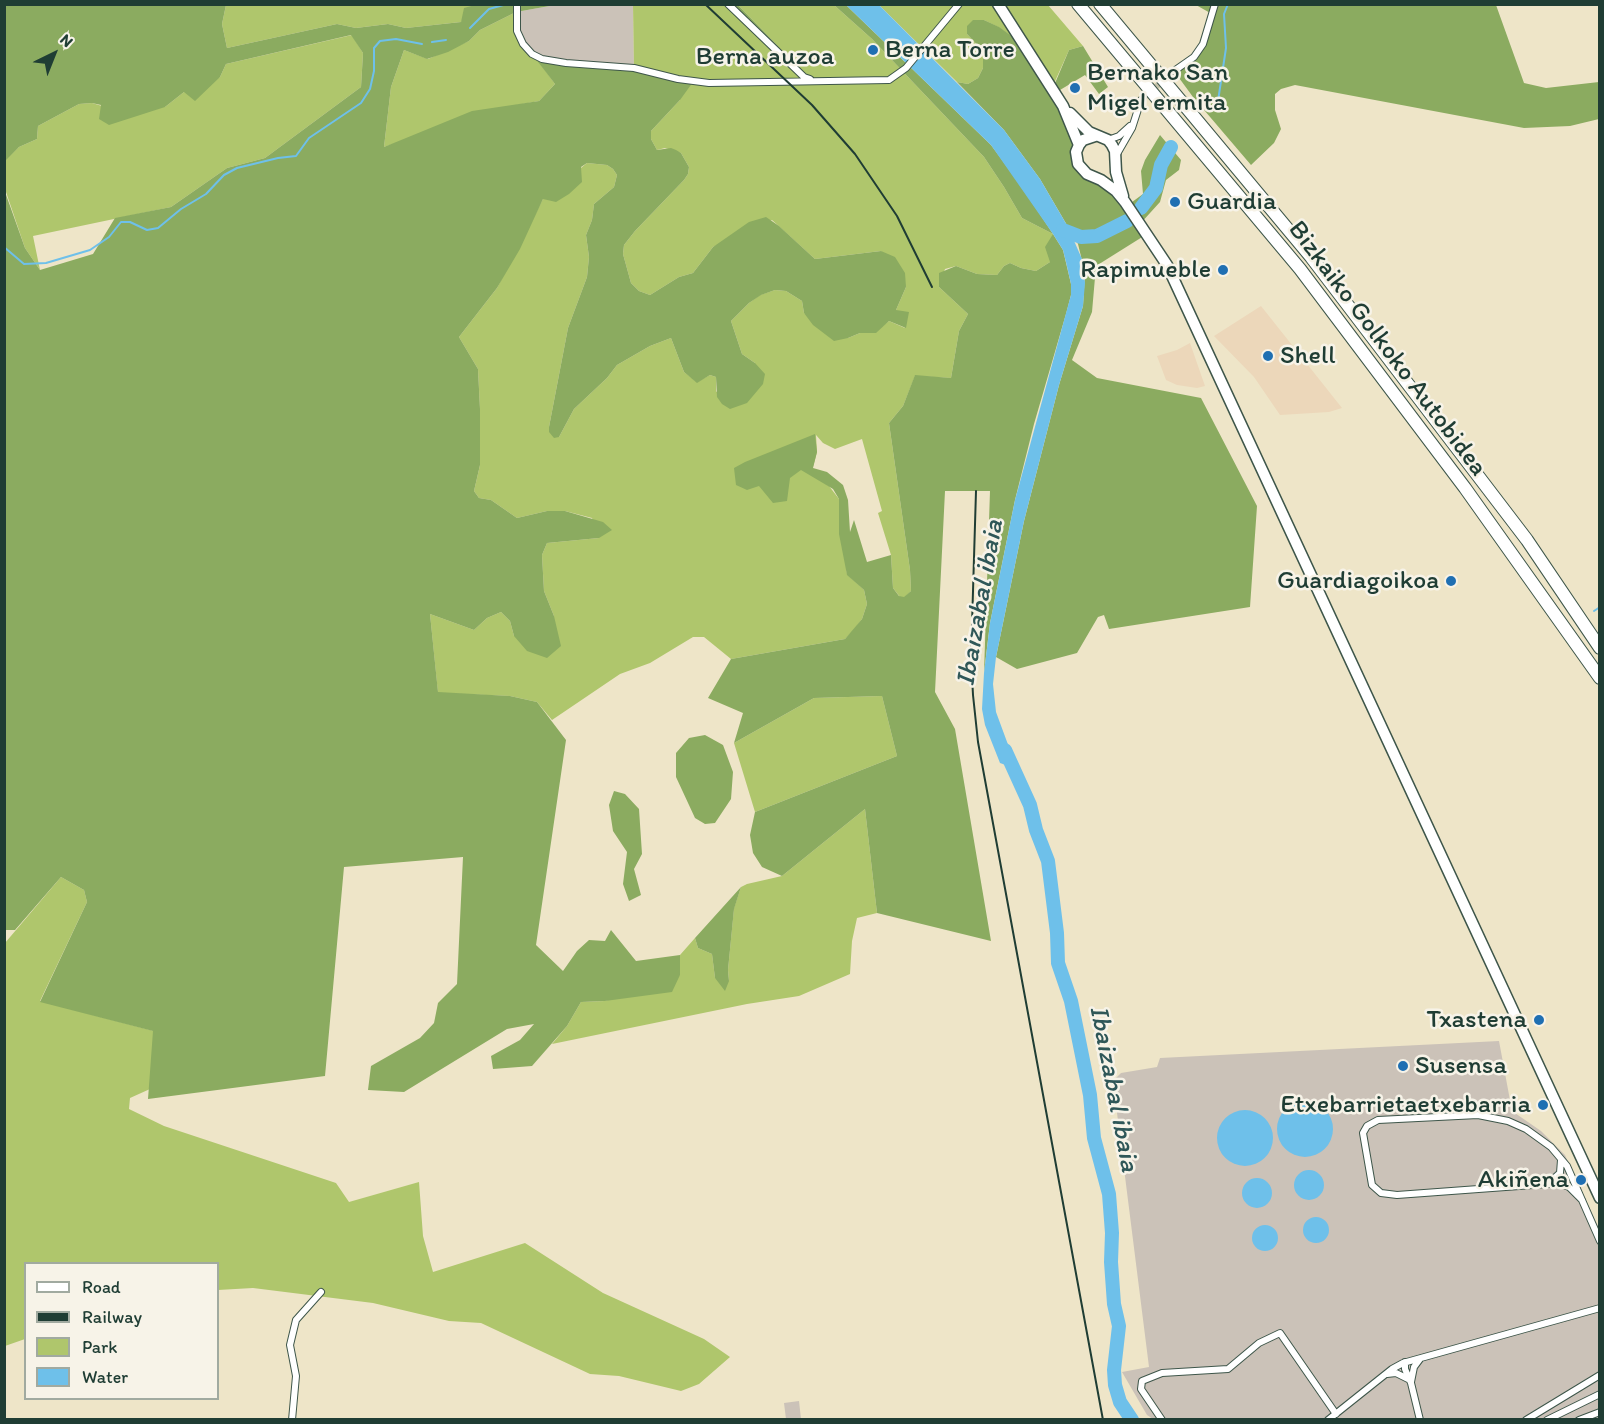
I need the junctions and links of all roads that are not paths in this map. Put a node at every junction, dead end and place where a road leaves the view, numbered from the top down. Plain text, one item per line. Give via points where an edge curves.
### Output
1 (517, 4) edge
2 (728, 4) edge
3 (959, 4) edge
4 (988, 4) edge
5 (998, 4) edge
6 (1078, 4) edge
7 (1100, 4) edge
8 (1215, 4) edge
9 (1010, 23) junction
10 (1174, 71) tunnel mouth
11 (816, 81) junction
12 (1141, 100) tunnel mouth
13 (1063, 106) junction
14 (1133, 120) junction
15 (1095, 136) junction
16 (1108, 140) junction
17 (1079, 145) junction
18 (1115, 160) junction
19 (1093, 176) junction
20 (1125, 202) junction
21 (1599, 648) edge
22 (1599, 678) edge
23 (1561, 1158) junction
24 (1548, 1184) junction
25 (1582, 1200) junction
26 (1599, 1200) edge
27 (1599, 1241) edge
28 (321, 1292) dead end
29 (1599, 1308) edge
30 (1421, 1358) junction
31 (1405, 1362) junction
32 (1386, 1374) junction
33 (1599, 1375) edge
34 (1411, 1380) junction
35 (1599, 1394) edge
36 (1599, 1412) edge
37 (1336, 1414) junction
38 (292, 1419) edge
39 (1162, 1419) edge
40 (1328, 1419) edge
41 (1420, 1419) edge
42 (1526, 1419) edge
43 (1546, 1419) edge
44 (1579, 1419) edge

1 - 11 street, Berna auzoa via 516,31 532,54 542,59 634,68 701,82
2 - 11 street via 804,77
3 - 11 street, Berna auzoa via 906,68 889,80
4 - 9 highway
5 - 9 highway
6 - 22 highway, Bizkaiko Golkoko Autobidea via 1300,268 1465,488
7 - 21 highway, Bizkaiko Golkoko Autobidea via 1311,257 1527,540
8 - 10 street via 1203,44 1194,57
9 - 13 highway
12 - 14 street
13 - 15 highway
13 - 17 highway
14 - 16 street via 1125,132
14 - 18 street
15 - 16 highway
15 - 17 highway
16 - 18 highway
17 - 19 highway via 1078,164
18 - 19 highway via 1106,173
18 - 20 highway
19 - 20 highway
20 - 26 highway via 1167,265
23 - 24 street via 1560,1173
23 - 24 street via 1526,1129 1478,1115 1378,1120 1363,1133 1372,1185 1381,1193
23 - 25 street
24 - 25 street via 1569,1186
25 - 27 street
28 - 38 street via 296,1320 290,1345 296,1376
29 - 30 street
30 - 31 street
30 - 34 street
31 - 32 street
31 - 34 street
32 - 34 street via 1396,1373
32 - 37 street
33 - 42 street
34 - 41 street
35 - 43 street
36 - 44 street
37 - 39 street via 1280,1333 1259,1343 1228,1369 1162,1373 1142,1381 1141,1389
37 - 40 street

